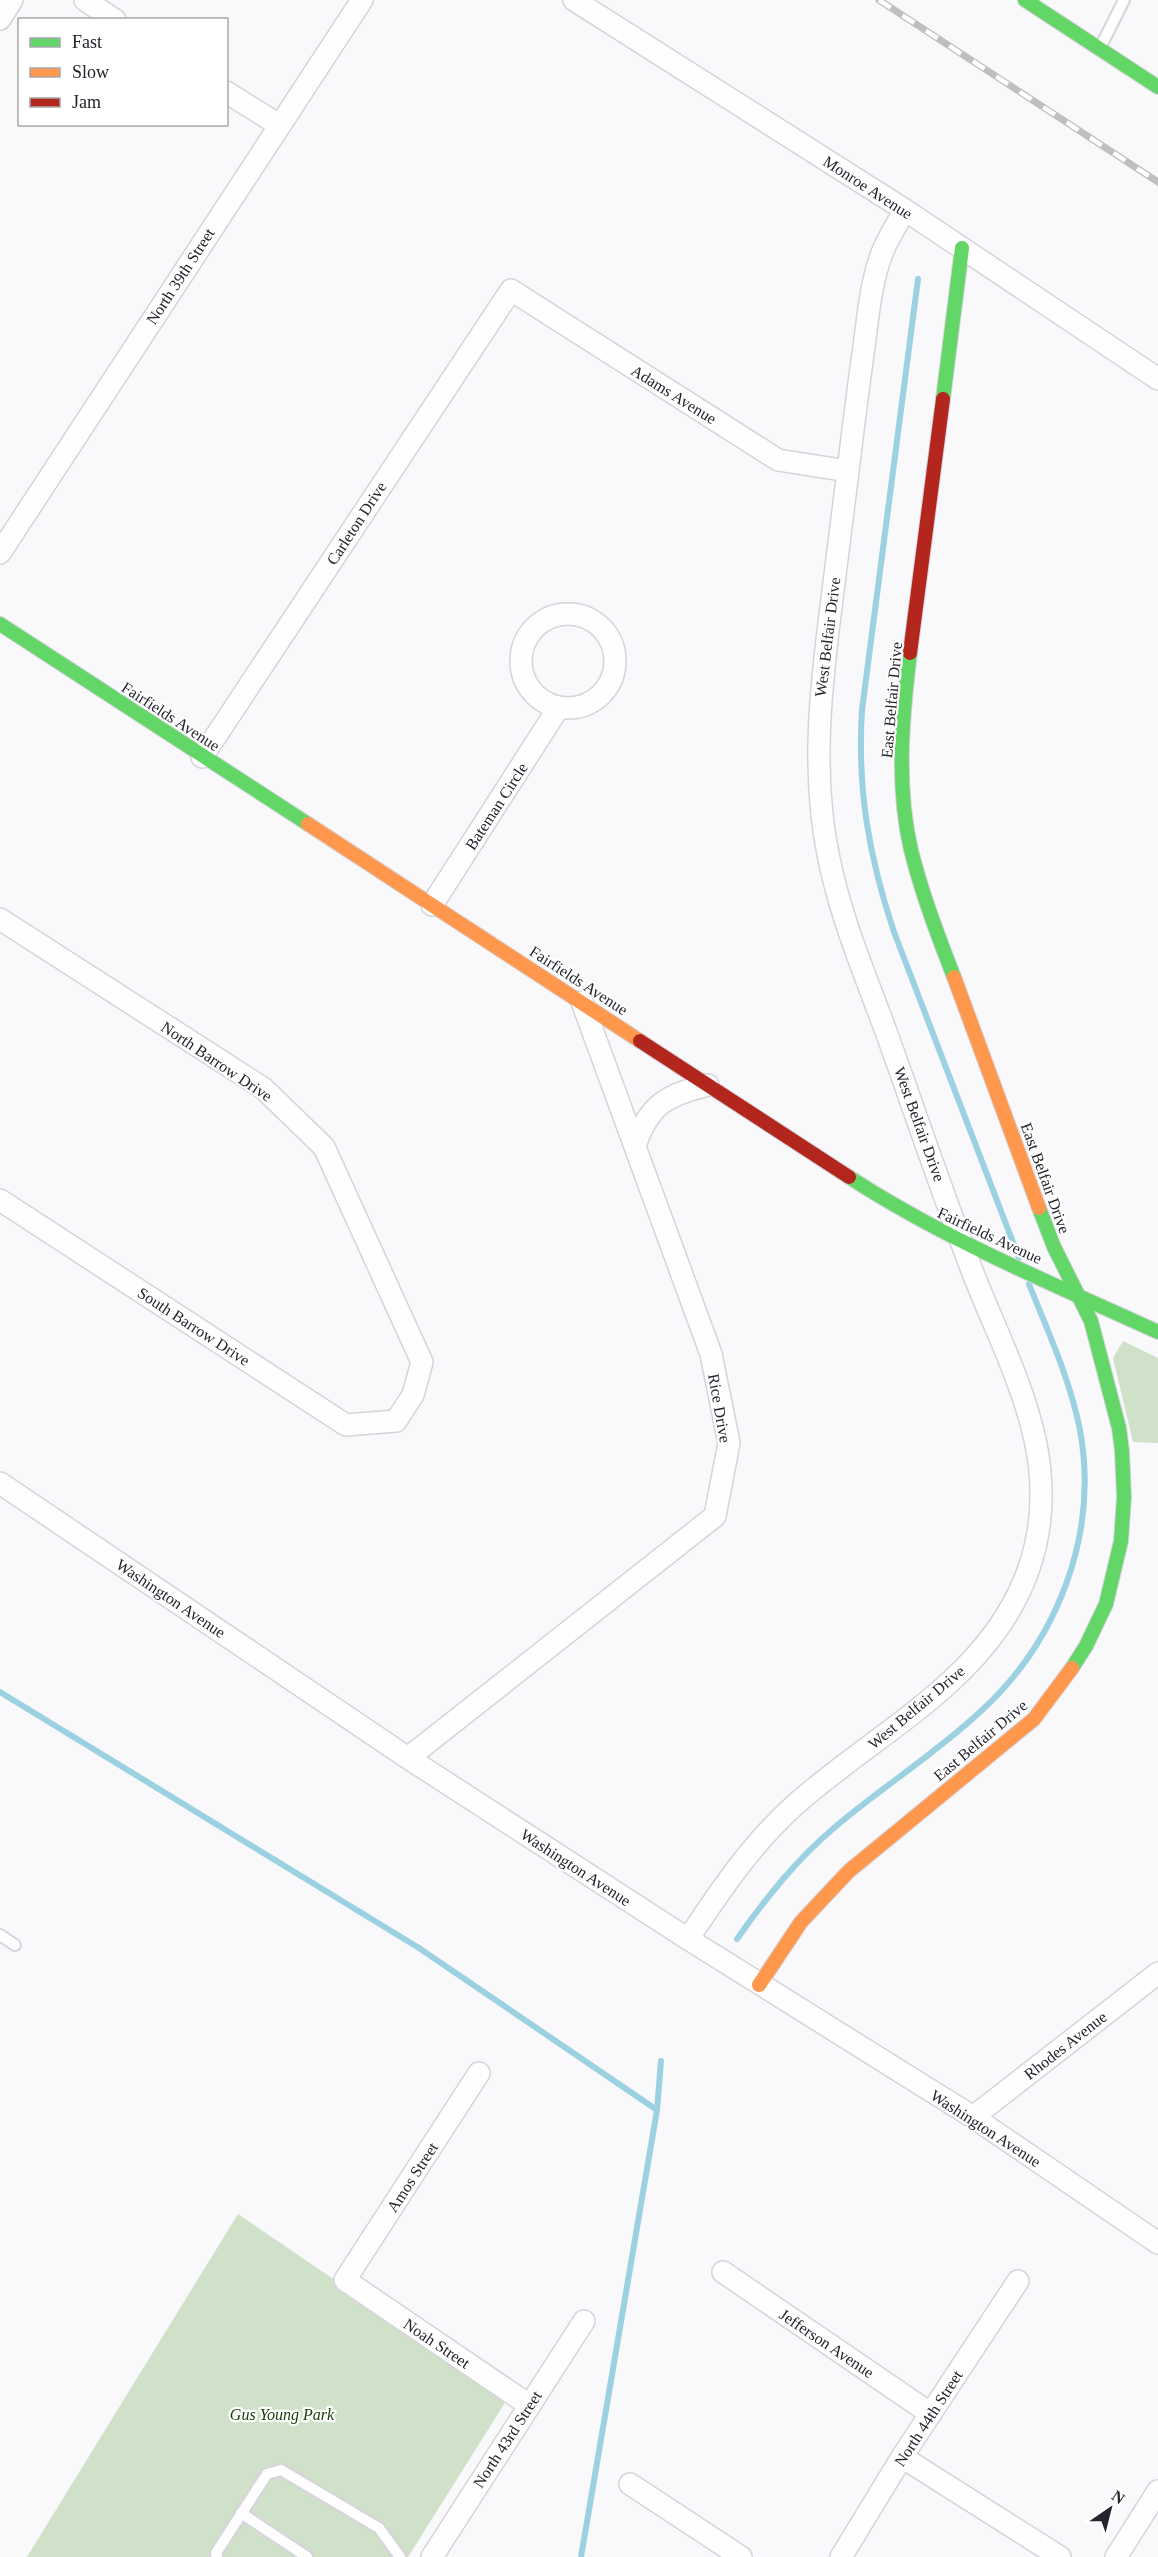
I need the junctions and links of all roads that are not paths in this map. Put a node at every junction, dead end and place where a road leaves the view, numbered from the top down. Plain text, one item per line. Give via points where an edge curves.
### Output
1 (12, 0) edge
2 (85, 0) edge
3 (362, 0) edge
4 (574, 0) edge
5 (1025, 0) edge
6 (1124, 0) edge
7 (112, 18) edge
8 (0, 19) edge
9 (1099, 49) junction
10 (1158, 87) edge
11 (228, 93) edge
12 (279, 125) junction
13 (905, 210) junction
14 (962, 248) junction
15 (510, 290) joint
16 (1158, 379) edge
17 (848, 471) junction
18 (0, 553) edge
19 (0, 624) edge
20 (559, 707) junction
21 (202, 757) junction
22 (432, 905) junction
23 (0, 919) edge
24 (582, 1002) junction
25 (708, 1085) junction
26 (635, 1146) junction
27 (0, 1200) edge
28 (972, 1247) junction
29 (1080, 1294) junction
30 (1158, 1332) edge
31 (396, 1421) joint
32 (0, 1483) edge
33 (408, 1758) junction
34 (0, 1935) edge
35 (688, 1939) junction
36 (15, 1945) dead end
37 (1158, 1973) edge
38 (759, 1985) junction
39 (479, 2073) dead end
40 (973, 2117) junction
41 (1158, 2243) edge
42 (723, 2272) dead end
43 (345, 2280) joint
44 (1018, 2282) dead end
45 (584, 2321) dead end
46 (529, 2404) junction
47 (932, 2414) junction
48 (902, 2457) junction
49 (630, 2484) dead end
50 (1158, 2491) edge
51 (241, 2512) junction
52 (217, 2557) edge
53 (308, 2557) edge
54 (400, 2557) edge
55 (432, 2557) edge
56 (741, 2557) edge
57 (841, 2557) edge
58 (1060, 2557) edge
59 (1116, 2557) edge

1 - 8 street
2 - 7 street
3 - 12 street, North 39th Street
4 - 13 street, Monroe Avenue
5 - 9 street
6 - 9 lane
9 - 10 street
11 - 12 street
12 - 18 street, North 39th Street
13 - 14 street, Monroe Avenue
13 - 17 street, West Belfair Drive via 877,269 867,317
14 - 16 street, Monroe Avenue
14 - 29 street, East Belfair Drive via 903,708 906,822 930,913 1054,1247
15 - 17 street, Adams Avenue via 778,460
15 - 21 street, Carleton Drive
17 - 28 street, West Belfair Drive via 820,691 818,773 823,828 847,926
19 - 21 street, Fairfields Avenue
20 - 20 street via 578,707 592,701 612,678 614,655 606,634 580,616 565,614 536,626 521,653 521,668 535,696
20 - 22 street, Bateman Circle
21 - 22 street, Fairfields Avenue
22 - 24 street, Fairfields Avenue
23 - 31 street, North Barrow Drive via 263,1088 324,1147 422,1362 413,1395
24 - 25 street, Fairfields Avenue
24 - 26 street, Rice Drive
25 - 26 street via 666,1100 647,1119
25 - 28 street, Fairfields Avenue via 887,1202
26 - 33 street, Rice Drive via 711,1354 729,1443 715,1516
27 - 31 street, South Barrow Drive via 346,1425
28 - 29 street, Fairfields Avenue
28 - 35 street, West Belfair Drive via 1037,1444 1042,1502 1029,1568 1012,1605 976,1656 934,1695 790,1810 739,1865
29 - 30 street, Fairfields Avenue
29 - 38 street, East Belfair Drive via 1091,1321 1119,1428 1123,1462 1121,1541 1106,1604 1069,1674 1034,1719 849,1870 801,1922
32 - 33 street, Washington Avenue
33 - 35 street, Washington Avenue
34 - 36 lane
35 - 38 street, Washington Avenue
37 - 40 street, Rhodes Avenue
38 - 40 street, Washington Avenue
39 - 43 street, Amos Street
40 - 41 street, Washington Avenue
42 - 47 street, Jefferson Avenue
43 - 46 street, Noah Street
44 - 47 street, North 44th Street
45 - 46 street, North 43rd Street
46 - 55 street, North 43rd Street
47 - 48 street, North 44th Street
48 - 57 street, North 44th Street
48 - 58 street
49 - 56 street
50 - 59 street
51 - 52 lane
51 - 53 lane
51 - 54 lane via 267,2474 281,2470 379,2528

